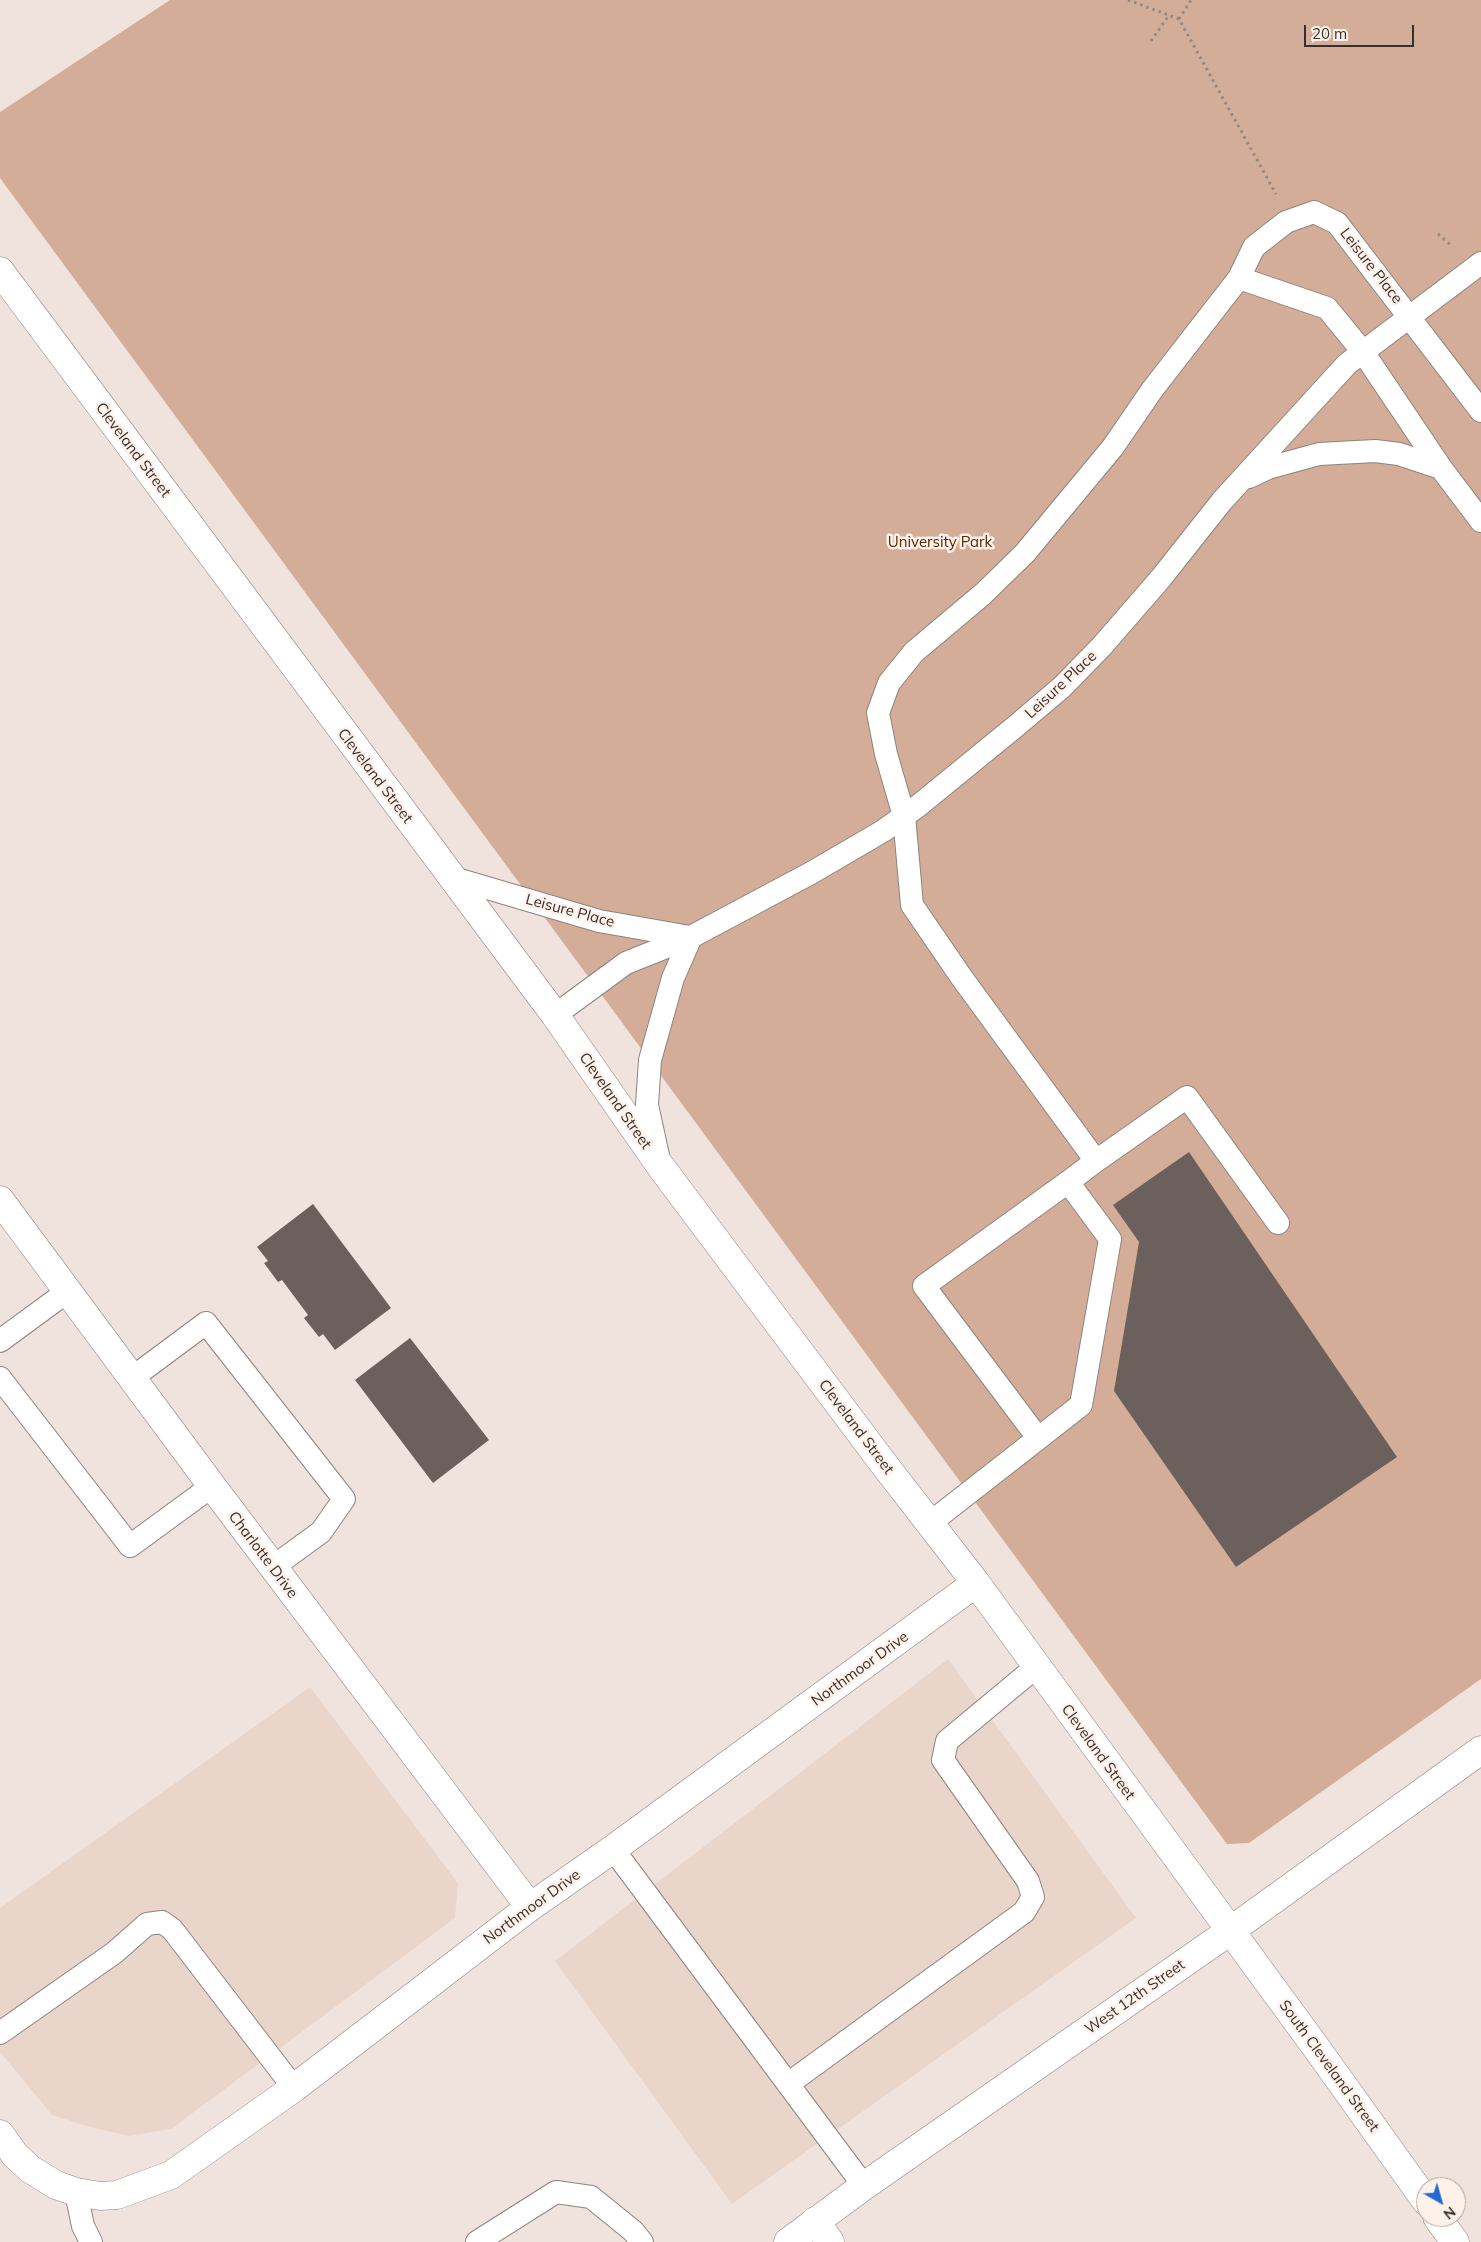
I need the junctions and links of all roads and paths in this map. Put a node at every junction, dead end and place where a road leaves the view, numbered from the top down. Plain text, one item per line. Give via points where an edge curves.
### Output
1 (1128, 0) edge
2 (1190, 0) edge
3 (1169, 15) junction
4 (1179, 19) junction
5 (1152, 41) dead end
6 (1276, 194) dead end
7 (1438, 234) dead end
8 (1460, 252) dead end
9 (1481, 263) edge
10 (0, 271) edge
11 (1239, 278) junction
12 (1410, 317) junction
13 (1363, 352) junction
14 (1481, 382) edge
15 (1478, 407) edge
16 (1441, 468) junction
17 (1242, 481) junction
18 (1481, 521) edge
19 (904, 816) junction
20 (450, 877) junction
21 (691, 937) junction
22 (555, 1015) junction
23 (1096, 1161) junction
24 (661, 1167) junction
25 (1068, 1182) junction
26 (0, 1200) edge
27 (1278, 1223) dead end
28 (68, 1291) junction
29 (0, 1341) edge
30 (0, 1378) edge
31 (132, 1378) junction
32 (1038, 1438) junction
33 (212, 1486) junction
34 (930, 1523) junction
35 (273, 1568) junction
36 (976, 1583) junction
37 (1036, 1667) junction
38 (1481, 1750) edge
39 (613, 1849) junction
40 (530, 1907) junction
41 (1230, 1931) junction
42 (5, 2030) edge
43 (788, 2084) junction
44 (294, 2088) junction
45 (0, 2134) edge
46 (864, 2186) junction
47 (1416, 2187) edge
48 (76, 2192) junction
49 (1444, 2227) edge
50 (823, 2232) edge
51 (91, 2242) edge
52 (477, 2242) edge
53 (642, 2242) edge
54 (788, 2242) edge
55 (1455, 2242) edge

1 - 3 path
2 - 4 path
3 - 4 path
3 - 5 path
4 - 6 path
7 - 8 path
9 - 12 lane, Leisure Place
10 - 20 street, Cleveland Street
11 - 12 lane, Leisure Place via 1254,247 1286,222 1314,212 1337,223
11 - 13 lane via 1327,308
11 - 19 lane, Leisure Place via 1152,390 1113,447 1031,546 983,594 914,652 889,683 878,713
12 - 13 lane, Leisure Place
12 - 15 lane, Leisure Place
13 - 16 lane
13 - 17 lane, Leisure Place via 1347,364
14 - 15 lane
16 - 17 lane via 1399,454 1375,451 1319,454 1268,468
16 - 18 lane
17 - 19 lane, Leisure Place via 1102,646 1062,687
19 - 21 lane, Leisure Place via 811,873
19 - 23 lane, Leisure Place via 912,905
20 - 21 lane, Leisure Place via 599,920
20 - 22 street, Cleveland Street
21 - 22 lane, Leisure Place via 626,963
21 - 24 lane via 673,978 650,1060 647,1105
22 - 24 street, Cleveland Street
23 - 25 lane
23 - 27 lane via 1187,1097
24 - 34 street, Cleveland Street
25 - 32 lane via 1110,1239 1082,1405
25 - 32 lane via 924,1286
26 - 28 street, Charlotte Drive
28 - 29 lane
28 - 31 street, Charlotte Drive
30 - 33 lane via 130,1546
31 - 33 street, Charlotte Drive
31 - 35 lane via 206,1323 344,1499 321,1532
32 - 34 lane
33 - 35 street, Charlotte Drive
34 - 36 street, Cleveland Street
35 - 40 street, Charlotte Drive
36 - 37 street, Cleveland Street
36 - 39 street, Northmoor Drive
37 - 41 street, Cleveland Street
37 - 43 lane via 947,1741 942,1760 1028,1881 1033,1897 1024,1912
38 - 41 street, West 12th Street
39 - 40 street, Northmoor Drive
39 - 43 lane
40 - 44 street, Northmoor Drive
41 - 46 street, West 12th Street
41 - 47 street, South Cleveland Street
42 - 44 lane via 114,1953 147,1924 162,1922 172,1929
43 - 46 lane
44 - 48 street, Northmoor Drive via 171,2175 117,2196
45 - 48 street, Northmoor Drive via 30,2169 56,2185
46 - 50 street, West 12th Street
48 - 51 lane via 83,2226
49 - 55 street
50 - 54 street, West 12th Street
52 - 53 lane via 556,2192 591,2197

